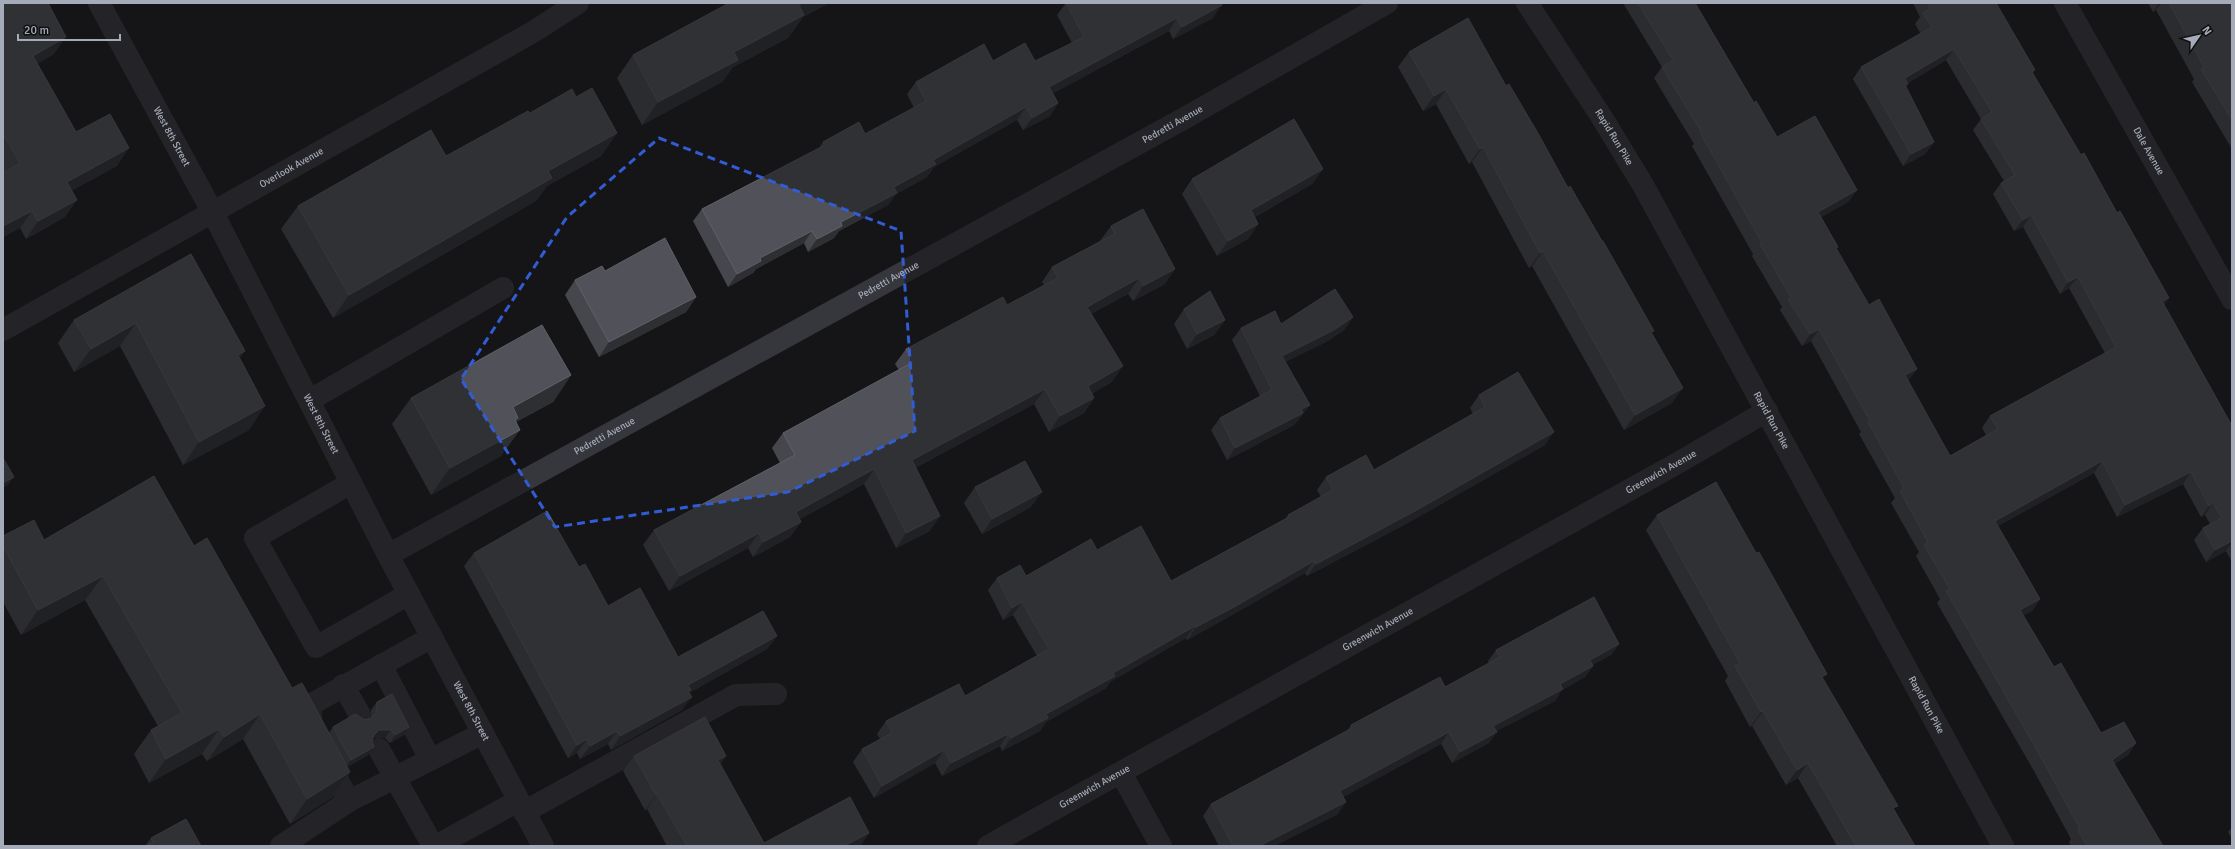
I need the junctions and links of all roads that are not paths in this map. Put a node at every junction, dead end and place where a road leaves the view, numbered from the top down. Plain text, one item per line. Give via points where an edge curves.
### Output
1 (99, 3) edge
2 (578, 3) edge
3 (1387, 3) edge
4 (1527, 3) edge
5 (2065, 3) edge
6 (213, 213) junction
7 (503, 288) dead end
8 (2232, 299) edge
9 (3, 330) edge
10 (310, 400) junction
11 (1767, 411) junction
12 (351, 482) junction
13 (388, 555) junction
14 (409, 594) junction
15 (432, 637) junction
16 (381, 665) junction
17 (343, 685) junction
18 (776, 694) dead end
19 (360, 715) edge
20 (483, 733) junction
21 (379, 749) dead end
22 (430, 760) junction
23 (1121, 773) junction
24 (396, 778) junction
25 (349, 801) junction
26 (521, 806) junction
27 (281, 846) edge
28 (435, 846) edge
29 (543, 846) edge
30 (988, 846) edge
31 (1161, 846) edge
32 (2003, 846) edge

1 - 6 street, West 8th Street
2 - 6 street, Overlook Avenue via 533,32
3 - 13 street, Pedretti Avenue via 1183,119
4 - 11 street, Rapid Run Pike via 1643,185
5 - 8 street, Dale Avenue
6 - 9 street, Overlook Avenue
6 - 10 street, West 8th Street
7 - 10 street
10 - 12 street, West 8th Street
11 - 23 street, Greenwich Avenue
11 - 32 street, Rapid Run Pike
12 - 13 street, West 8th Street
12 - 14 street via 256,538 316,646
13 - 14 street, West 8th Street
14 - 15 street, West 8th Street
15 - 16 street
15 - 20 street, West 8th Street
16 - 17 street
16 - 22 street
17 - 19 street
17 - 25 street via 310,705 310,729
18 - 26 street via 736,695
20 - 22 street
20 - 26 street, West 8th Street
21 - 24 street
22 - 24 street
23 - 30 street, Greenwich Avenue
23 - 31 street
24 - 25 street
24 - 28 street
25 - 27 street
26 - 28 street
26 - 29 street, West 8th Street

